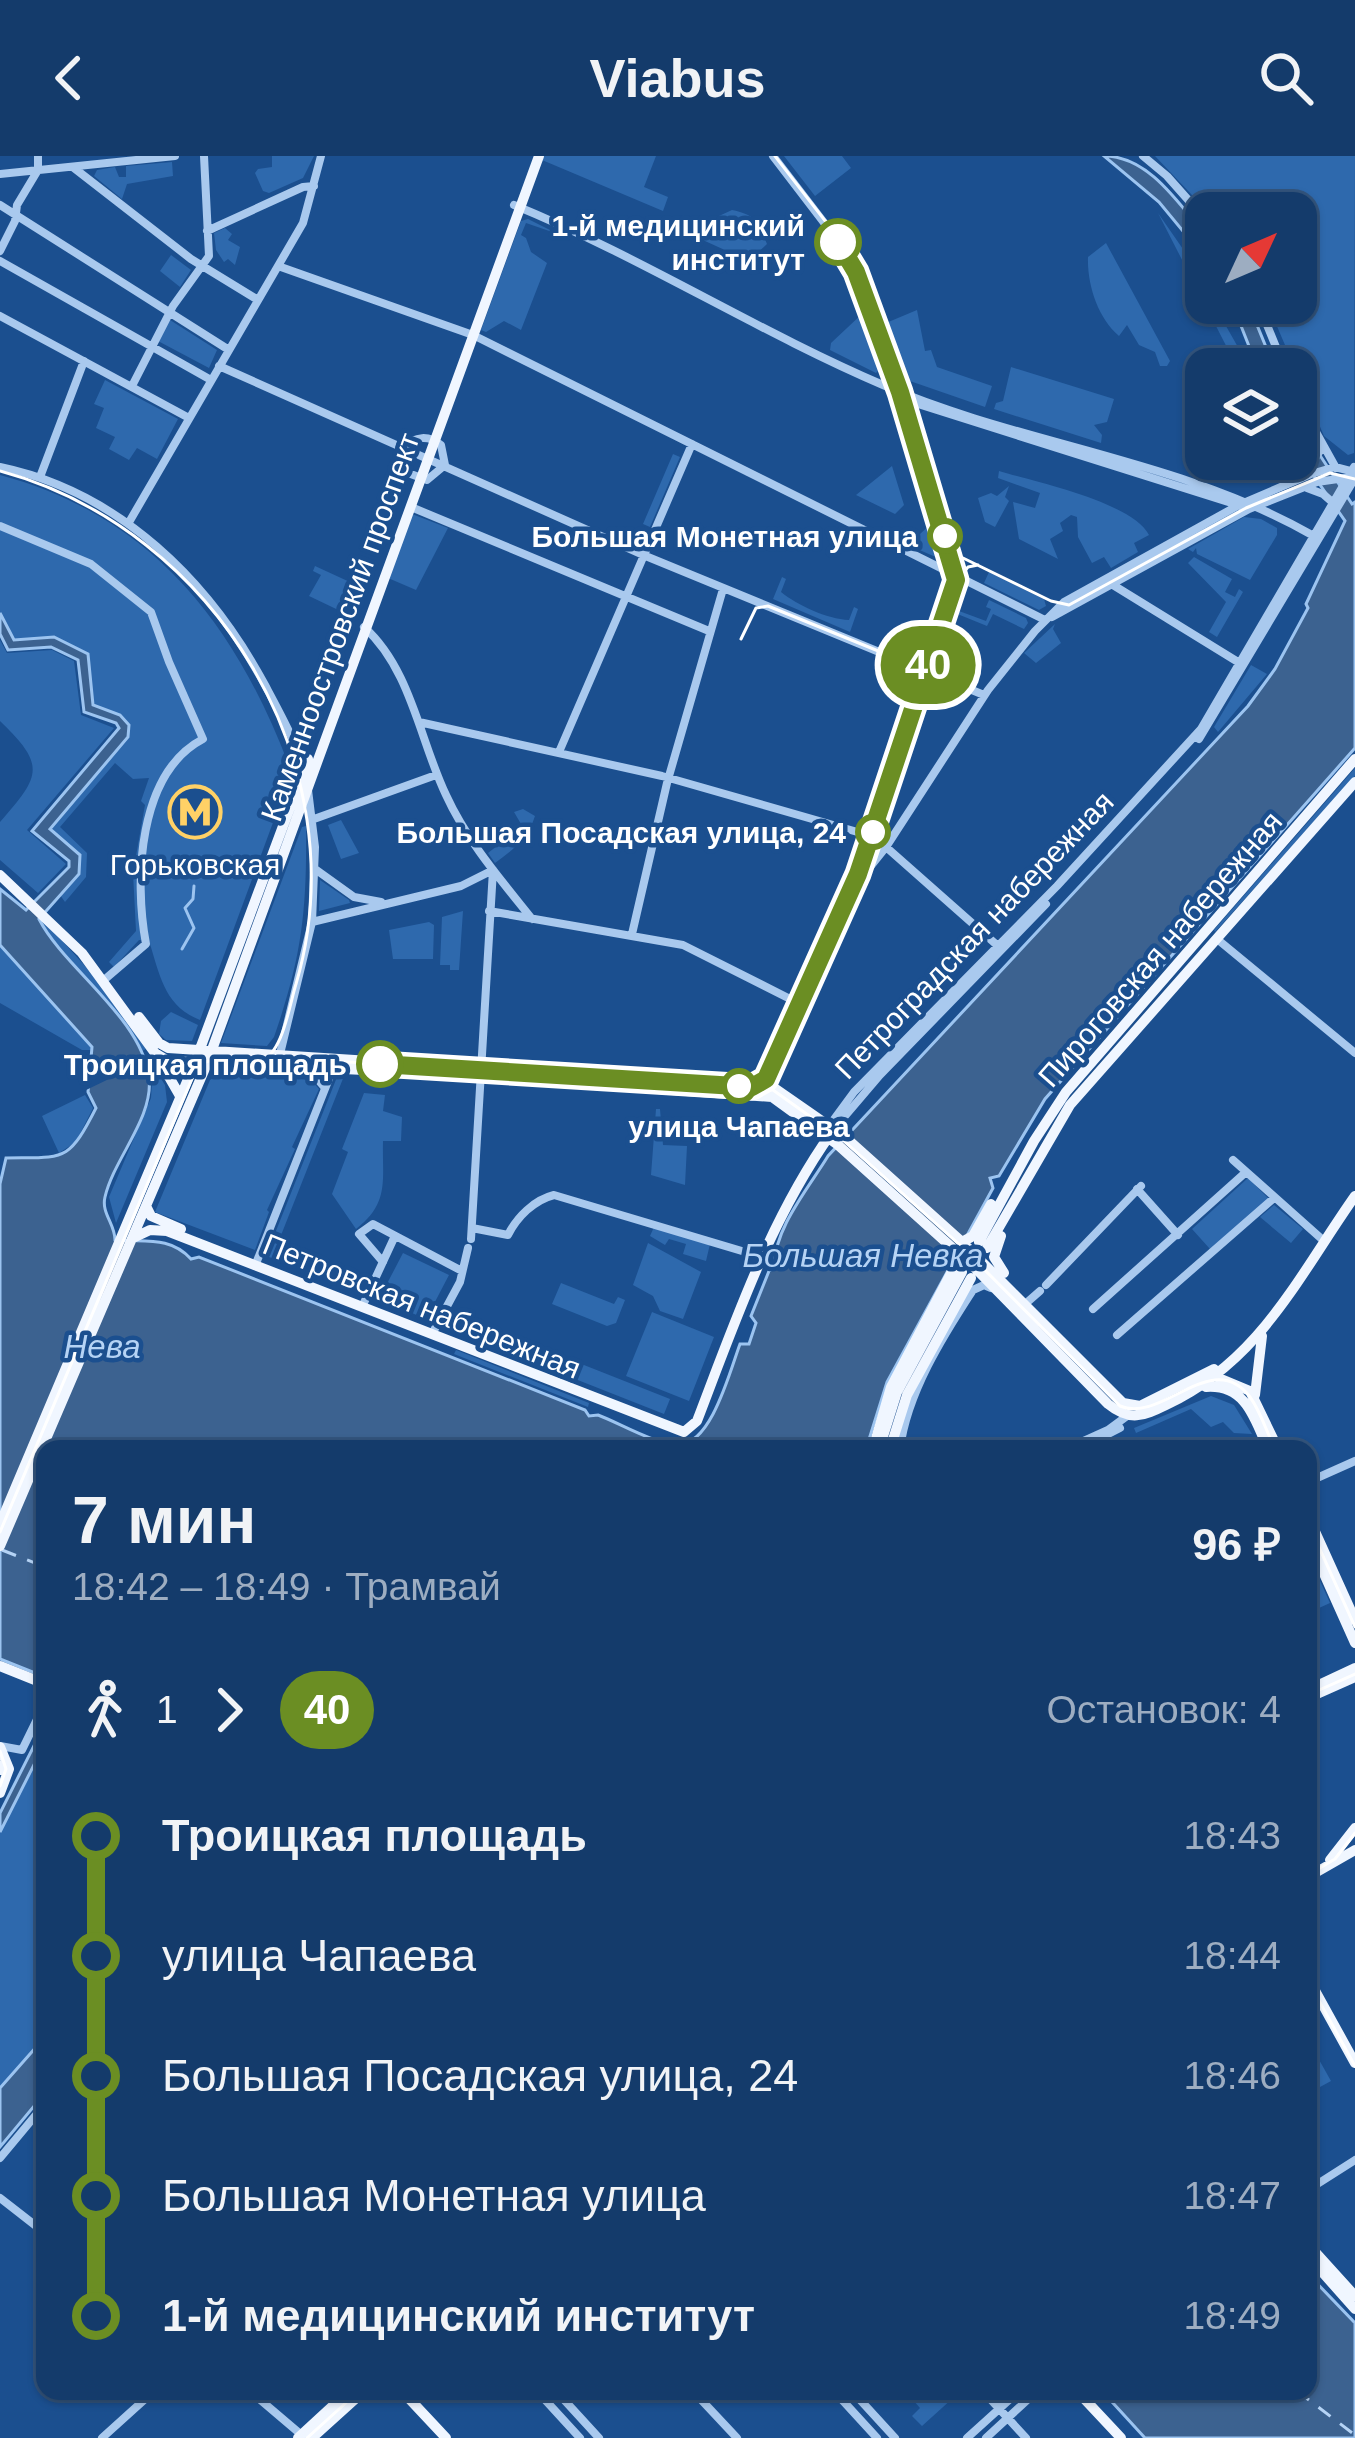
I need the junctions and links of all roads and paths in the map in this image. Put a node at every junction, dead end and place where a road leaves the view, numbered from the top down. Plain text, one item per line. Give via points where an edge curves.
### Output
1 (38, 156) edge
2 (176, 156) edge
3 (202, 156) edge
4 (321, 156) edge
5 (536, 156) edge
6 (773, 156) edge
7 (1143, 156) edge
8 (74, 167) junction
9 (38, 170) junction
10 (0, 174) edge
11 (314, 186) junction
12 (1185, 196) edge
13 (0, 205) edge
14 (517, 206) junction
15 (16, 214) junction
16 (208, 231) junction
17 (0, 250) edge
18 (0, 262) edge
19 (202, 262) junction
20 (278, 266) junction
21 (258, 300) junction
22 (170, 312) junction
23 (0, 316) edge
24 (470, 333) junction
25 (152, 348) junction
26 (229, 350) junction
27 (84, 360) junction
28 (219, 366) junction
29 (211, 380) junction
30 (132, 386) junction
31 (903, 392) junction
32 (189, 418) junction
33 (431, 439) junction
34 (692, 444) junction
35 (1317, 445) edge
36 (404, 447) junction
37 (1320, 452) junction
38 (425, 456) junction
39 (1317, 458) edge
40 (445, 465) junction
41 (0, 467) edge
42 (40, 477) junction
43 (1346, 477) edge
44 (416, 479) junction
45 (1304, 480) edge
46 (1305, 480) edge
47 (1310, 480) edge
48 (1278, 500) junction
49 (1334, 505) junction
50 (409, 506) junction
51 (1248, 506) junction
52 (1279, 517) junction
53 (128, 524) junction
54 (0, 526) edge
55 (1310, 537) junction
56 (643, 555) junction
57 (957, 575) junction
58 (1110, 581) junction
59 (723, 589) junction
60 (625, 596) junction
61 (1045, 620) junction
62 (364, 627) junction
63 (709, 631) junction
64 (1241, 663) junction
65 (928, 672) junction
66 (984, 695) junction
67 (419, 722) junction
68 (304, 750) junction
69 (559, 752) junction
70 (1355, 759) edge
71 (436, 775) junction
72 (305, 776) junction
73 (668, 777) junction
74 (1355, 782) edge
75 (313, 820) junction
76 (872, 838) junction
77 (886, 847) junction
78 (314, 868) junction
79 (493, 870) junction
80 (0, 871) edge
81 (854, 887) junction
82 (354, 897) junction
83 (389, 903) junction
84 (489, 911) junction
85 (353, 912) junction
86 (532, 919) junction
87 (312, 922) junction
88 (632, 934) junction
89 (1217, 939) junction
90 (999, 948) junction
91 (106, 978) junction
92 (800, 1004) junction
93 (1132, 1023) junction
94 (205, 1051) junction
95 (155, 1053) junction
96 (1355, 1053) edge
97 (277, 1061) junction
98 (334, 1063) junction
99 (200, 1065) junction
100 (257, 1067) junction
101 (478, 1072) junction
102 (325, 1089) junction
103 (765, 1090) junction
104 (180, 1096) junction
105 (844, 1104) junction
106 (816, 1117) junction
107 (833, 1134) junction
108 (1233, 1160) dead end
109 (1246, 1172) junction
110 (1355, 1196) edge
111 (1274, 1198) junction
112 (146, 1206) junction
113 (162, 1226) junction
114 (1178, 1235) junction
115 (394, 1238) junction
116 (470, 1238) junction
117 (1324, 1240) junction
118 (126, 1242) junction
119 (983, 1245) dead end
120 (959, 1246) junction
121 (759, 1256) junction
122 (383, 1262) junction
123 (257, 1263) junction
124 (462, 1271) junction
125 (966, 1275) dead end
126 (1007, 1291) junction
127 (1280, 1304) junction
128 (363, 1305) junction
129 (1023, 1307) junction
130 (1093, 1309) dead end
131 (1263, 1331) junction
132 (433, 1333) junction
133 (1117, 1335) dead end
134 (1212, 1379) junction
135 (1252, 1403) junction
136 (1129, 1408) junction
137 (692, 1424) joint
138 (38, 1440) edge
139 (44, 1440) edge
140 (888, 1440) edge
141 (891, 1440) edge
142 (892, 1440) edge
143 (1080, 1440) edge
144 (1097, 1440) edge
145 (1265, 1440) edge
146 (1273, 1440) edge
147 (36, 1443) edge
148 (36, 1459) edge
149 (1355, 1461) edge
150 (1317, 1478) edge
151 (0, 1524) edge
152 (1317, 1536) edge
153 (0, 1546) edge
154 (1317, 1558) edge
155 (1355, 1620) edge
156 (1355, 1643) edge
157 (0, 1669) edge
158 (1355, 1672) edge
159 (36, 1683) edge
160 (1317, 1690) edge
161 (36, 1721) edge
162 (2, 1757) edge
163 (0, 1793) edge
164 (1354, 1838) edge
165 (1324, 1868) junction
166 (1317, 1872) edge
167 (1317, 1994) edge
168 (1355, 2063) edge
169 (36, 2115) edge
170 (0, 2158) edge
171 (1355, 2160) edge
172 (1317, 2184) edge
173 (0, 2198) edge
174 (36, 2226) edge
175 (1317, 2253) edge
176 (1317, 2266) edge
177 (1355, 2296) edge
178 (1355, 2308) edge
179 (144, 2400) edge
180 (261, 2400) edge
181 (341, 2400) edge
182 (352, 2400) edge
183 (408, 2400) edge
184 (549, 2400) edge
185 (564, 2400) edge
186 (701, 2400) edge
187 (842, 2400) edge
188 (995, 2400) edge
189 (1008, 2400) edge
190 (1027, 2400) edge
191 (1075, 2400) edge
192 (1085, 2400) edge
193 (862, 2402) joint
194 (1001, 2407) junction
195 (852, 2411) junction
196 (1010, 2416) junction
197 (304, 2437) edge
198 (101, 2438) edge
199 (443, 2438) edge
200 (580, 2438) edge
201 (599, 2438) edge
202 (737, 2438) edge
203 (878, 2438) edge
204 (895, 2438) edge
205 (967, 2438) edge
206 (986, 2438) edge
207 (1030, 2438) edge
208 (1111, 2438) edge
209 (1121, 2438) edge

1 - 9 street
2 - 8 street
3 - 16 street
3 - 19 street
4 - 11 street
5 - 14 main road, Каменноостровский проспект
6 - 31 street via 848,254
7 - 12 street
8 - 9 street
8 - 19 street
9 - 10 street
9 - 15 street
11 - 16 street
11 - 20 street
13 - 15 street
14 - 24 main road, Каменноостровский проспект
14 - 31 street
15 - 17 street
15 - 22 street
16 - 19 street
18 - 25 street
19 - 21 street
19 - 22 street
20 - 21 street
20 - 24 street
21 - 26 street
22 - 25 street
22 - 26 street
23 - 27 street
24 - 33 main road, Каменноостровский проспект
24 - 34 street
25 - 29 street
25 - 30 street
26 - 28 street
27 - 30 street
27 - 42 street
28 - 29 street
28 - 36 street
29 - 32 street
30 - 32 street
31 - 51 street
31 - 57 street
32 - 53 street
33 - 36 street
33 - 38 main road, Каменноостровский проспект
33 - 40 street
34 - 56 street
34 - 57 street
35 - 37 street
36 - 38 street
36 - 44 street
37 - 39 street
37 - 43 street
37 - 43 street
38 - 40 street
38 - 44 main road, Каменноостровский проспект
40 - 44 street
40 - 56 street
41 - 42 street
42 - 53 street
43 - 49 street
44 - 50 main road, Каменноостровский проспект
44 - 68 main road, Каменноостровский проспект
45 - 51 street
46 - 48 street
47 - 49 street
48 - 51 street
48 - 52 street
49 - 55 street, Петроградская набережная
49 - 64 street, Петроградская набережная
50 - 60 street
50 - 62 main road, Каменноостровский проспект
51 - 52 street
51 - 55 street
51 - 58 street
52 - 55 street
53 - 68 street via 220,613
54 - 91 street via 92,564 152,612 203,739 179,753 152,812 142,873 146,944
55 - 64 street, Петроградская набережная
56 - 59 street
56 - 60 street
57 - 61 street
57 - 65 street
58 - 61 street
58 - 64 street
59 - 63 street
59 - 65 street
60 - 63 street
60 - 69 street
61 - 66 street
62 - 67 street
62 - 72 main road, Каменноостровский проспект
63 - 73 street
64 - 90 street, Петроградская набережная via 1205,732
65 - 66 street
65 - 76 street
66 - 77 street
67 - 69 street
67 - 71 street
68 - 72 main road, Каменноостровский проспект
69 - 73 street
70 - 93 main road, Пироговская набережная
71 - 75 street
71 - 79 street
72 - 75 street
72 - 94 main road, Каменноостровский проспект
73 - 76 street
73 - 88 street
74 - 89 main road, Пироговская набережная
75 - 78 street
76 - 77 street
76 - 81 street
77 - 81 street
77 - 90 street
78 - 82 street
78 - 87 street
79 - 83 street
79 - 84 street
79 - 86 street
80 - 91 main road
81 - 92 street
82 - 83 street
82 - 85 street
83 - 85 street
84 - 86 street
84 - 101 street
85 - 87 street
86 - 88 street
87 - 97 street
88 - 92 street via 683,945
89 - 93 main road, Пироговская набережная
89 - 96 street
90 - 105 street, Петроградская набережная
90 - 107 street, Петроградская набережная
91 - 94 main road via 158,1043
91 - 95 main road
92 - 103 street
93 - 119 main road, Пироговская набережная
93 - 120 main road via 1051,1101 973,1236
93 - 126 main road via 996,1246
94 - 97 main road
94 - 99 main road, Каменноостровский проспект
95 - 99 main road
95 - 104 main road
97 - 98 main road
97 - 100 main road
98 - 101 main road
98 - 102 street
99 - 100 main road
99 - 104 main road, Каменноостровский проспект
99 - 112 main road, Каменноостровский проспект
100 - 102 street via 313,1074
101 - 103 main road
101 - 116 street
102 - 123 street
103 - 106 main road via 779,1090
103 - 107 main road
104 - 118 main road, Каменноостровский проспект
105 - 106 street
105 - 107 street, Петроградская набережная
106 - 107 main road
107 - 120 main road
107 - 121 main road, Петроградская набережная
108 - 109 street
109 - 111 street
109 - 114 street
110 - 117 main road
111 - 117 street
111 - 133 street
112 - 113 main road, Петровская набережная
112 - 118 main road, Каменноостровский проспект
113 - 118 main road
113 - 123 main road, Петровская набережная
114 - 129 street via 1139,1188
114 - 130 street
115 - 122 street
115 - 122 street via 373,1224 359,1234
115 - 124 street
116 - 121 street via 508,1234 538,1202 558,1196
116 - 124 street
117 - 127 main road
118 - 138 main road
118 - 139 main road
120 - 126 main road
120 - 140 main road via 891,1387
121 - 137 main road, Петроградская набережная
122 - 128 street
123 - 128 main road, Петровская набережная
124 - 132 street
125 - 141 main road
126 - 129 main road
126 - 142 street via 984,1285 970,1294
127 - 131 main road
127 - 134 main road
128 - 132 main road, Петровская набережная
129 - 136 main road
131 - 134 main road
131 - 135 main road
132 - 137 main road, Петровская набережная via 671,1424
134 - 135 main road via 1244,1386
134 - 136 main road via 1142,1416
135 - 145 main road
135 - 146 main road
136 - 143 street
136 - 144 street via 1118,1430
147 - 151 main road
148 - 153 main road
149 - 150 street
152 - 155 main road
154 - 156 main road
157 - 159 main road
158 - 160 main road
161 - 162 street via 22,1750
162 - 163 main road via 8,1775
164 - 165 main road
164 - 165 main road
165 - 166 main road
167 - 168 main road
169 - 170 street
171 - 172 street
173 - 174 street
175 - 177 main road
176 - 178 main road
179 - 198 street
180 - 197 street
181 - 197 main road
182 - 197 main road
183 - 199 main road
184 - 200 street
185 - 201 street
186 - 202 street
187 - 195 street
188 - 194 street
189 - 194 street
190 - 196 street
191 - 208 main road
192 - 209 main road
193 - 195 street
193 - 204 street
194 - 196 street
194 - 205 street
195 - 203 street
196 - 206 street
196 - 207 street

